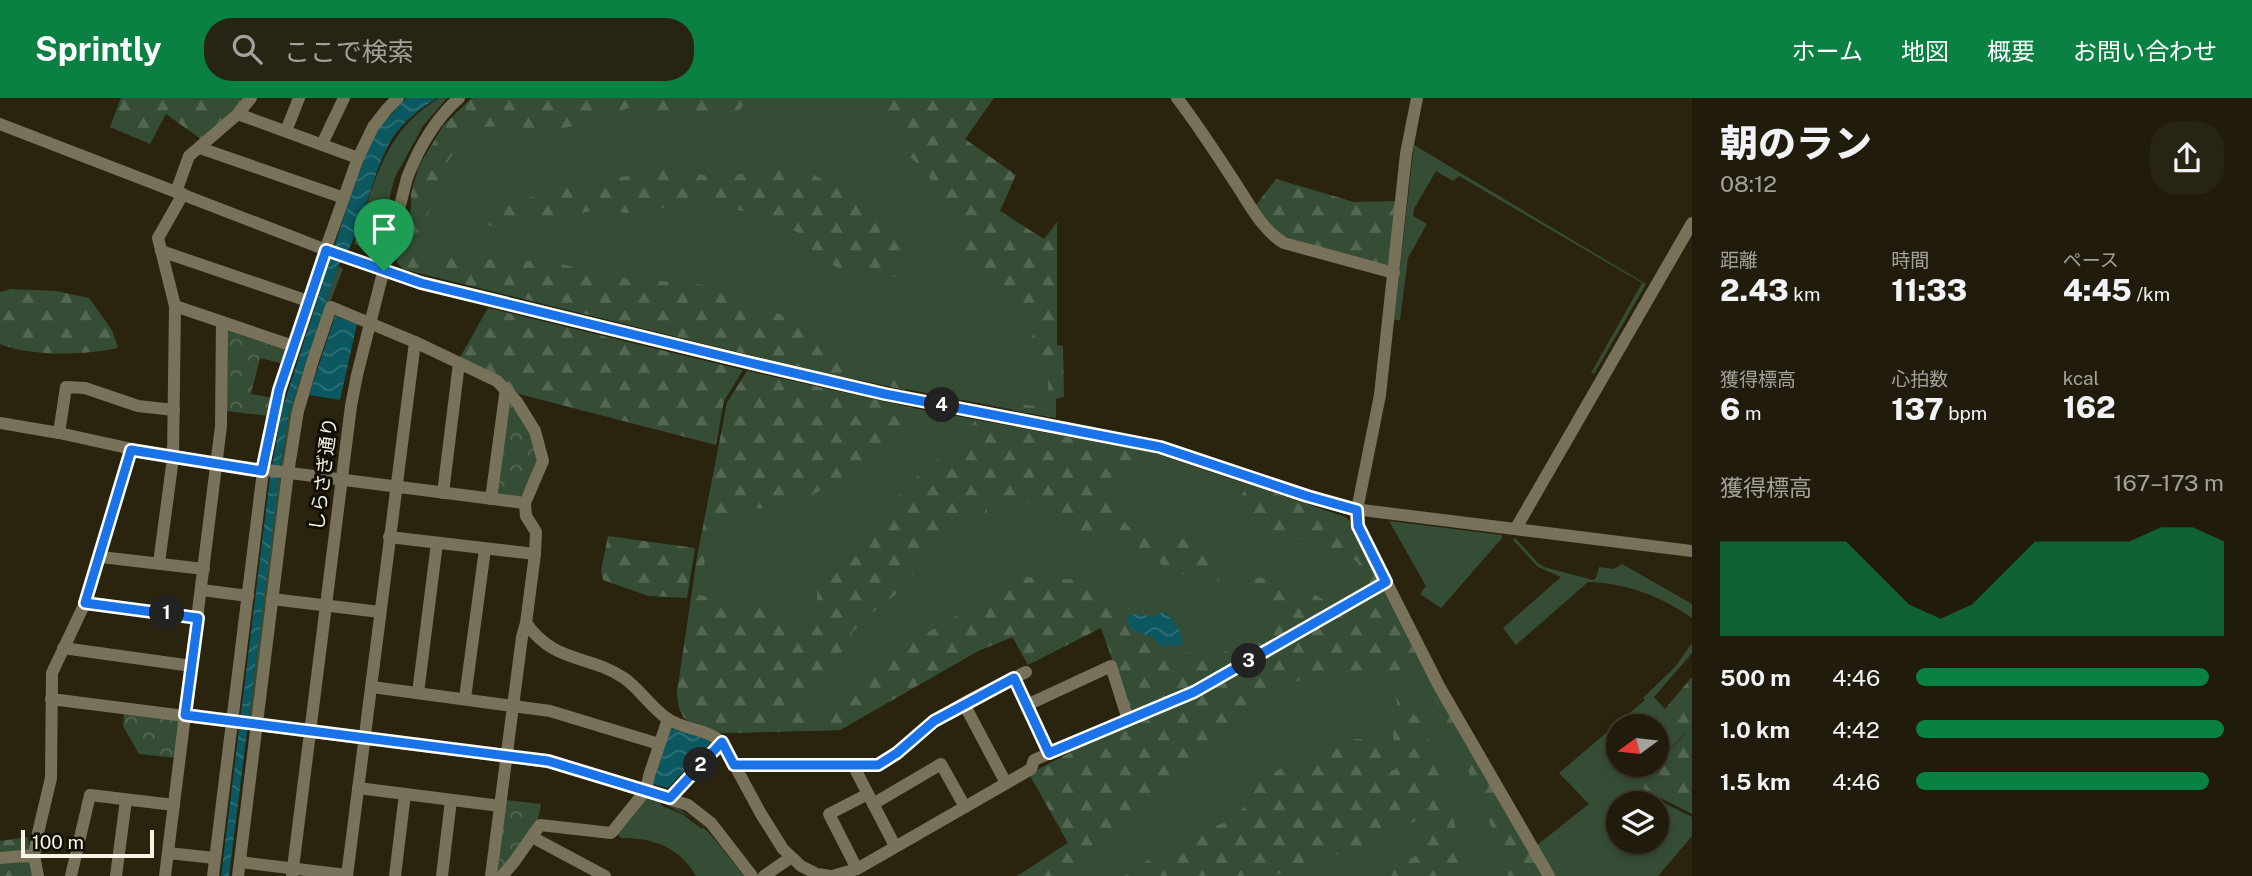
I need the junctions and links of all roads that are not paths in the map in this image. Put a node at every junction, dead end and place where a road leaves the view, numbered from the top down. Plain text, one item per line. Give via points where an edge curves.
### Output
1 (251, 98) edge
2 (299, 98) edge
3 (344, 98) edge
4 (398, 98) edge
5 (459, 98) edge
6 (1177, 98) edge
7 (1417, 98) edge
8 (238, 114) junction
9 (0, 124) edge
10 (286, 131) junction
11 (322, 144) junction
12 (200, 148) junction
13 (358, 158) junction
14 (180, 193) junction
15 (344, 198) junction
16 (1692, 223) edge
17 (161, 251) junction
18 (327, 251) junction
19 (384, 271) junction
20 (1394, 273) junction
21 (308, 301) junction
22 (175, 306) junction
23 (222, 322) junction
24 (370, 323) junction
25 (415, 342) junction
26 (293, 346) junction
27 (459, 363) junction
28 (506, 388) junction
29 (174, 410) junction
30 (0, 423) edge
31 (59, 432) junction
32 (131, 450) junction
33 (173, 458) junction
34 (216, 465) junction
35 (262, 471) junction
36 (288, 473) junction
37 (341, 480) junction
38 (396, 487) junction
39 (443, 493) junction
40 (491, 499) junction
41 (525, 503) junction
42 (1357, 510) junction
43 (1516, 528) junction
44 (389, 537) junction
45 (437, 543) junction
46 (485, 549) junction
47 (1692, 551) edge
48 (536, 554) junction
49 (100, 557) junction
50 (159, 563) junction
51 (204, 569) junction
52 (1386, 582) junction
53 (202, 590) junction
54 (248, 596) junction
55 (272, 599) junction
56 (85, 603) junction
57 (326, 606) junction
58 (380, 612) junction
59 (198, 618) junction
60 (526, 623) junction
61 (62, 648) junction
62 (192, 666) junction
63 (372, 687) junction
64 (418, 692) junction
65 (466, 698) junction
66 (51, 699) junction
67 (964, 704) junction
68 (512, 705) junction
69 (1027, 705) junction
70 (185, 715) junction
71 (668, 719) junction
72 (1128, 720) junction
73 (231, 721) junction
74 (257, 724) junction
75 (311, 731) junction
76 (365, 737) junction
77 (722, 742) junction
78 (659, 744) junction
79 (1049, 753) junction
80 (506, 755) junction
81 (734, 765) junction
82 (854, 766) junction
83 (1006, 783) junction
84 (358, 788) junction
85 (646, 790) junction
86 (405, 794) junction
87 (670, 798) junction
88 (870, 799) junction
89 (125, 800) junction
90 (451, 800) junction
91 (174, 805) junction
92 (500, 806) junction
93 (965, 807) junction
94 (532, 837) junction
95 (895, 846) junction
96 (168, 853) junction
97 (34, 855) junction
98 (0, 858) edge
99 (215, 858) junction
100 (790, 858) junction
101 (240, 862) junction
102 (857, 869) junction
103 (293, 872) edge
104 (347, 875) edge
105 (38, 876) edge
106 (71, 876) edge
107 (116, 876) edge
108 (165, 876) edge
109 (213, 876) edge
110 (238, 876) edge
111 (395, 876) edge
112 (442, 876) edge
113 (491, 876) edge
114 (502, 876) edge
115 (605, 876) edge
116 (752, 876) edge
117 (764, 876) edge
118 (831, 876) edge
119 (1549, 876) edge

1 - 8 street
2 - 10 street
3 - 11 street
4 - 13 street via 373,127
5 - 19 street, しらさぎ通り via 431,129 416,155
6 - 20 street via 1273,236
7 - 20 street via 1406,154
8 - 10 street
8 - 12 street
9 - 14 street
10 - 11 street
11 - 13 street
12 - 14 street via 189,156
12 - 15 street
13 - 15 street
14 - 17 street via 158,238
14 - 18 street
15 - 18 street
16 - 43 street
17 - 21 street
17 - 22 street
18 - 19 street
18 - 21 street
19 - 24 street, しらさぎ通り
19 - 42 street via 885,394 1160,447
20 - 42 street via 1380,395
21 - 26 street
22 - 23 street
22 - 29 street
23 - 26 street
23 - 34 street
24 - 25 street
24 - 36 street via 331,307 298,411
24 - 37 street, しらさぎ通り
25 - 27 street
25 - 38 street
26 - 35 street
27 - 28 street
27 - 39 street
28 - 40 street
28 - 41 street via 535,431 543,461
29 - 31 street via 138,406 85,388 66,387
29 - 33 street
30 - 31 street
31 - 32 street
32 - 33 street
32 - 49 street
33 - 34 street
33 - 50 street
34 - 35 street
34 - 51 street
35 - 36 street
35 - 54 street
36 - 37 street
36 - 55 street
37 - 38 street
37 - 57 street, しらさぎ通り
38 - 39 street
38 - 44 street
39 - 40 street
40 - 41 street
41 - 48 street via 526,516 536,532
42 - 43 street
42 - 52 street via 1358,526
43 - 47 street
44 - 45 street
44 - 58 street
45 - 46 street
45 - 64 street
46 - 48 street
46 - 65 street
48 - 60 street
49 - 50 street
49 - 56 street
50 - 51 street
51 - 53 street
52 - 72 street via 1213,681
52 - 119 street via 1439,686
53 - 54 street
53 - 59 street
54 - 73 street
55 - 57 street
55 - 74 street
56 - 59 street
56 - 61 street
57 - 58 street
57 - 75 street, しらさぎ通り
58 - 63 street
59 - 62 street
60 - 68 street
60 - 71 street via 546,646 626,679
61 - 62 street
61 - 66 street via 52,673
62 - 70 street
63 - 64 street
63 - 76 street
64 - 65 street
65 - 68 street
66 - 70 street
66 - 97 street via 51,778
67 - 69 street via 1020,675
67 - 82 street via 929,725 883,763
67 - 83 street
68 - 78 street via 550,711
68 - 80 street
69 - 72 street via 1111,666
69 - 79 street
70 - 73 street
70 - 91 street
71 - 77 street
71 - 78 street
72 - 79 street
73 - 74 street
73 - 99 street
74 - 75 street
74 - 101 street
75 - 76 street
75 - 103 street, しらさぎ通り
76 - 80 street
76 - 84 street
77 - 81 street
77 - 87 street
78 - 85 street
79 - 83 street
80 - 85 street via 556,763
80 - 92 street
81 - 82 street
81 - 100 street
82 - 88 street
83 - 93 street
84 - 86 street
84 - 104 street
85 - 87 street
85 - 94 street via 611,833 540,824
86 - 90 street
86 - 111 street
87 - 116 street via 688,804 711,823
88 - 93 street via 941,764
88 - 95 street
88 - 102 street via 829,814
89 - 91 street
89 - 106 street via 90,795
89 - 107 street
90 - 92 street
90 - 112 street
91 - 96 street
92 - 113 street
93 - 95 street
94 - 114 street
94 - 115 street
95 - 102 street
96 - 99 street
96 - 108 street
97 - 98 street
97 - 105 street
99 - 109 street
100 - 117 street
100 - 118 street
101 - 103 street
101 - 110 street
102 - 118 street
103 - 104 street

